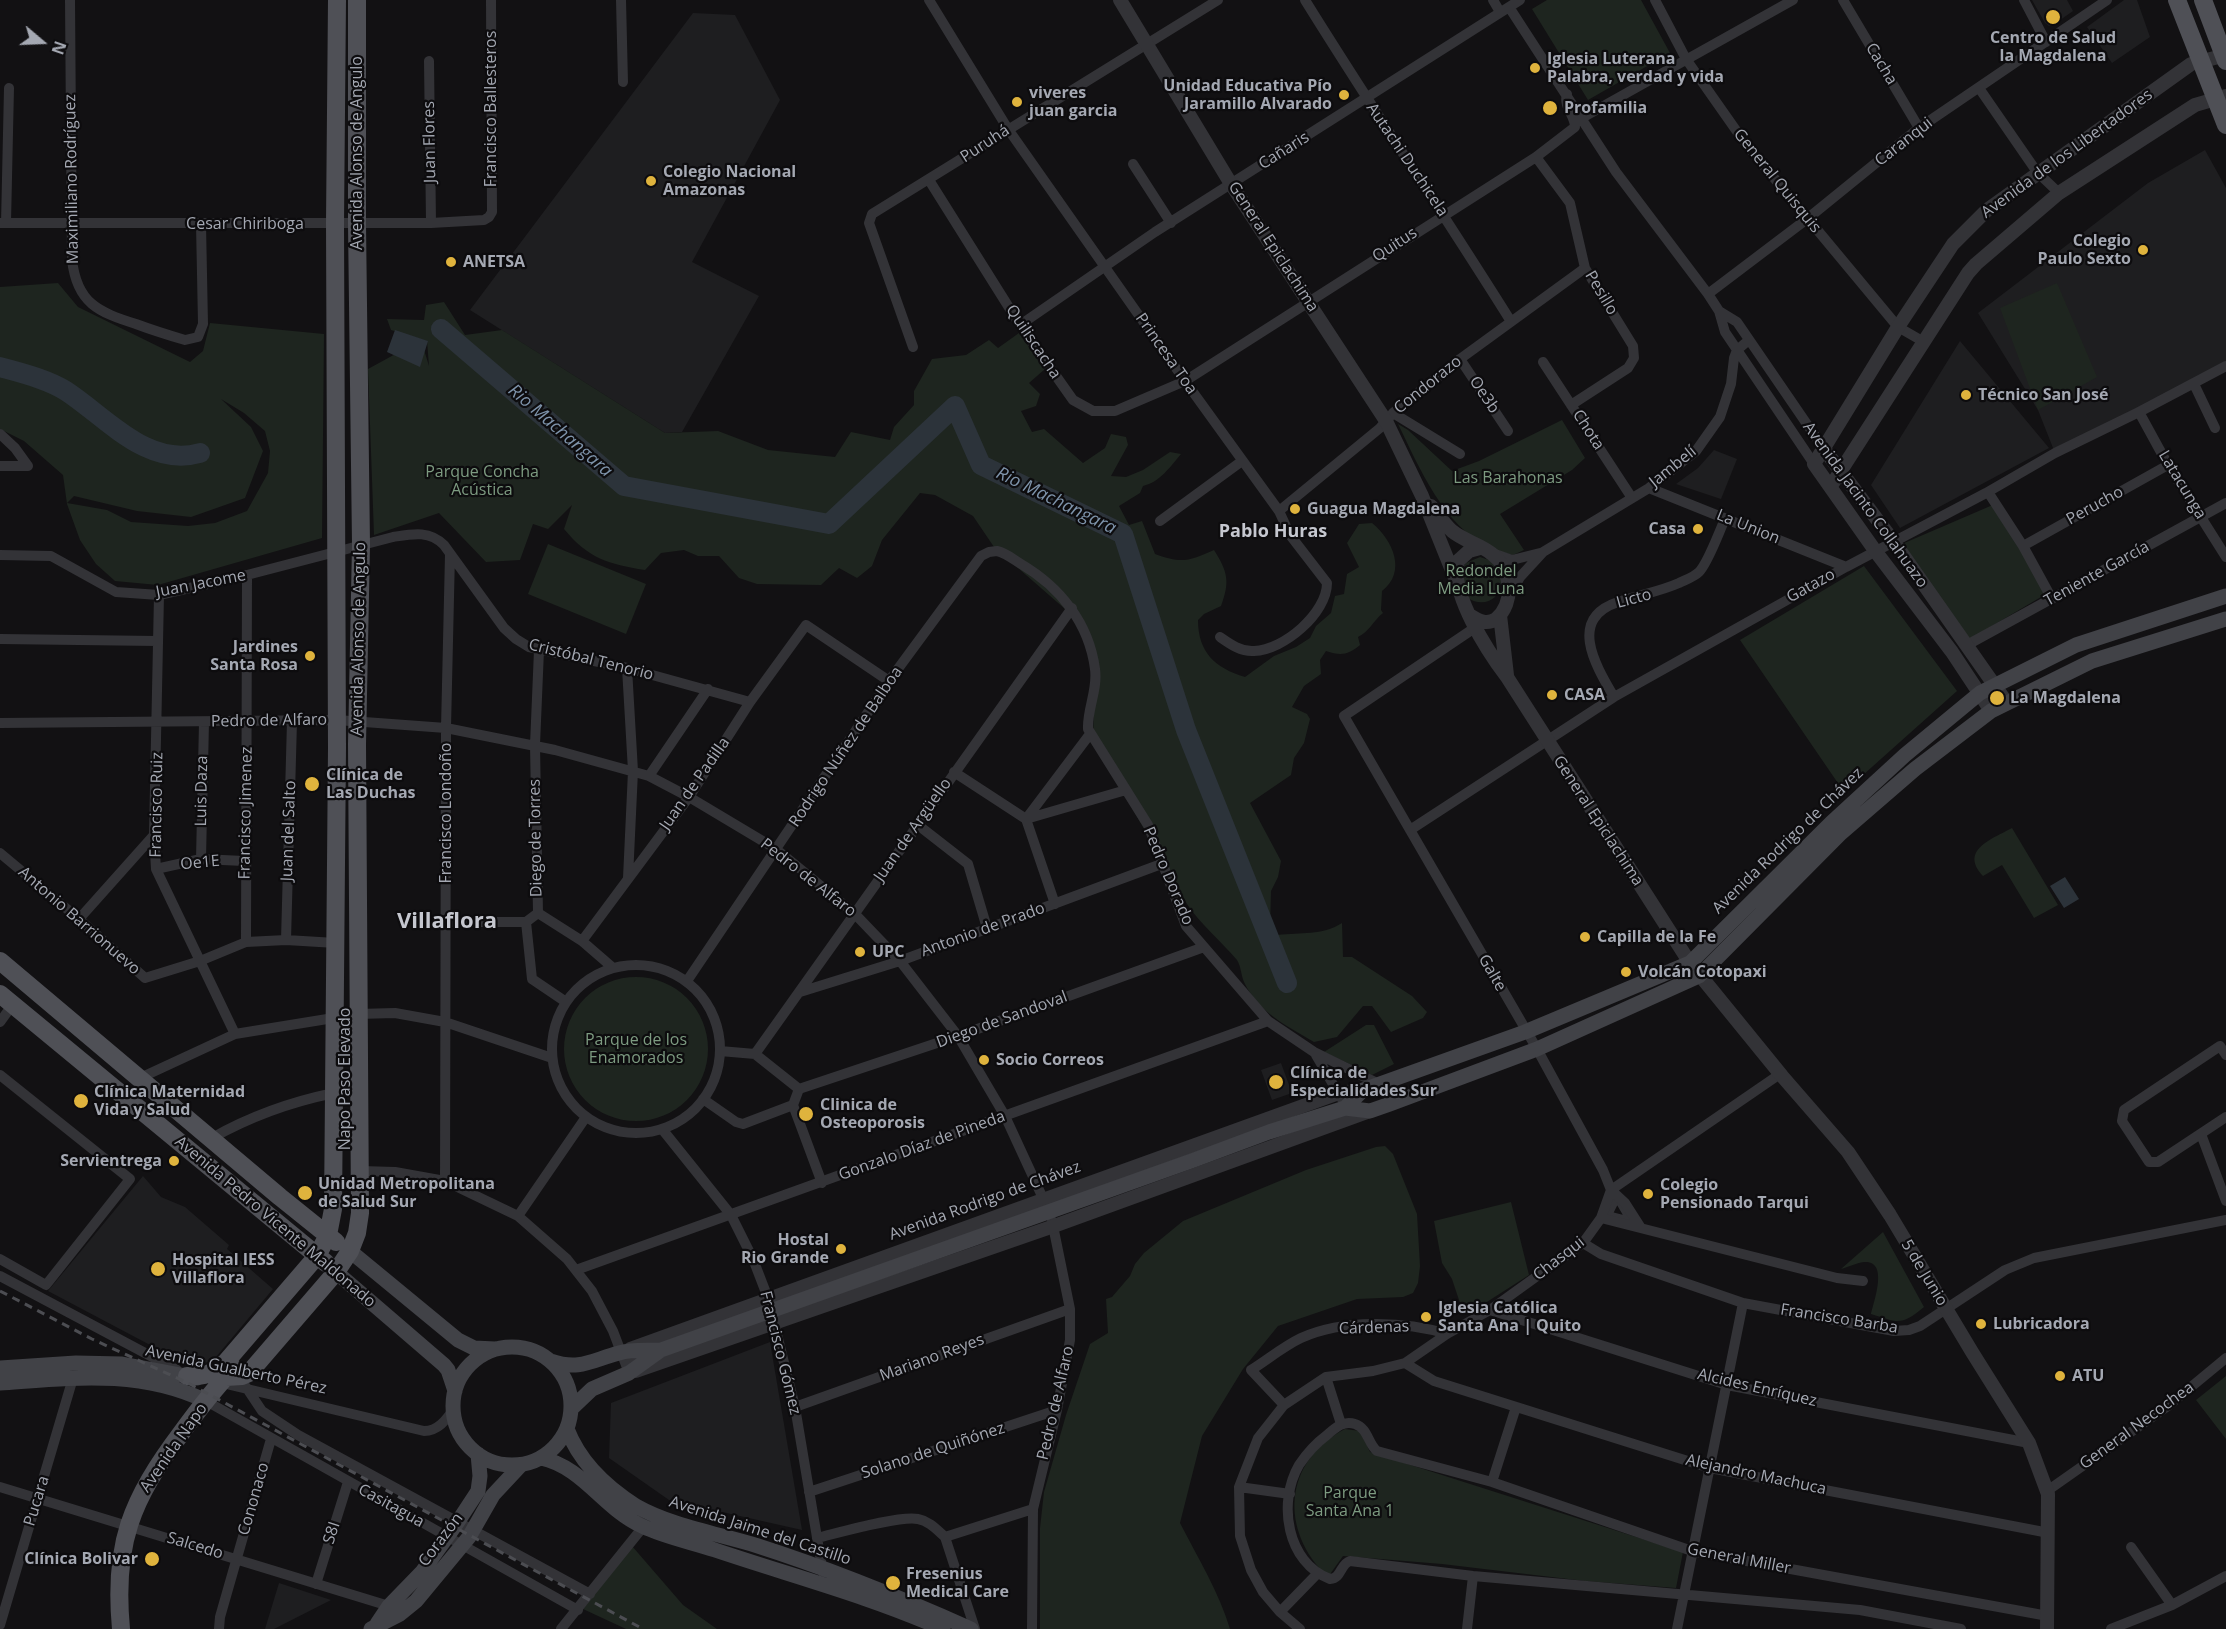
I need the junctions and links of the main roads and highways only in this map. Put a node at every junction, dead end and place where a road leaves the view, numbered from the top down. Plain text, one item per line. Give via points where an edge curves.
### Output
1 (337, 0) edge
2 (357, 0) edge
3 (2177, 0) edge
4 (2203, 0) edge
5 (2225, 57) edge
6 (2221, 98) edge
7 (2226, 124) edge
8 (2226, 596) edge
9 (2226, 619) edge
10 (2040, 663) junction
11 (2052, 681) junction
12 (357, 744) junction
13 (337, 748) junction
14 (346, 814) junction
15 (0, 961) edge
16 (6, 999) edge
17 (1342, 1101) junction
18 (327, 1235) junction
19 (350, 1251) junction
20 (317, 1256) junction
21 (336, 1272) junction
22 (495, 1349) junction
23 (661, 1350) junction
24 (551, 1361) junction
25 (626, 1361) junction
26 (0, 1368) edge
27 (229, 1371) junction
28 (187, 1376) joint
29 (0, 1383) edge
30 (455, 1391) junction
31 (206, 1401) junction
32 (572, 1408) junction
33 (567, 1429) junction
34 (477, 1454) junction
35 (541, 1458) junction
36 (521, 1465) junction
37 (824, 1577) junction
38 (374, 1627) edge
39 (121, 1629) edge
40 (943, 1629) edge
41 (971, 1629) edge

1 - 13 main road, Avenida Alonso de Angulo
2 - 12 main road, Avenida Alonso de Angulo via 362,544
3 - 6 main road via 2200,60
4 - 5 main road
6 - 7 main road
8 - 10 main road, Avenida Rodrigo de Chávez via 2076,645
9 - 11 main road, Avenida Rodrigo de Chávez via 2092,661
10 - 11 main road
10 - 17 main road, Avenida Rodrigo de Chávez via 1980,693 1905,754 1689,963 1525,1032
11 - 17 main road, Avenida Rodrigo de Chávez via 1991,711 1915,769 1841,833 1699,976 1537,1049 1370,1111
12 - 14 main road, Napo Paso Elevado
12 - 19 main road, Avenida Alonso de Angulo via 361,1171 360,1213
13 - 14 main road, Napo Paso Elevado
13 - 18 main road, Avenida Alonso de Angulo via 333,1209
14 - 27 main road, Napo Paso Elevado via 342,1218 333,1252 316,1280
15 - 18 main road, Avenida Pedro Vicente Maldonado
16 - 20 main road, Avenida Pedro Vicente Maldonado
17 - 23 main road, Avenida Rodrigo de Chávez via 1269,1132
18 - 19 main road, Avenida Pedro Vicente Maldonado
18 - 20 main road, Avenida Alonso de Angulo
19 - 21 main road, Avenida Alonso de Angulo
19 - 22 main road, Avenida Pedro Vicente Maldonado via 458,1340 474,1348
20 - 21 main road, Avenida Pedro Vicente Maldonado
20 - 27 main road, Avenida Napo
21 - 27 main road via 249,1373 243,1376
21 - 30 main road, Avenida Pedro Vicente Maldonado via 444,1365
22 - 24 main road via 525,1348
22 - 30 main road via 474,1361
23 - 25 main road, Avenida Rodrigo de Chávez
23 - 25 main road, Avenida Rodrigo de Chávez
24 - 25 main road, Avenida Rodrigo de Chávez via 580,1366
24 - 32 main road via 567,1382
25 - 32 main road, Avenida Rodrigo de Chávez
26 - 28 main road, Avenida Gualberto Pérez via 122,1364
27 - 28 main road
27 - 31 main road, Avenida Napo
29 - 31 main road, Avenida Gualberto Pérez via 120,1377 158,1383
30 - 34 main road via 453,1410 459,1431
31 - 39 main road, Avenida Napo via 148,1480 128,1526 118,1577
32 - 33 main road
33 - 35 main road via 556,1446
33 - 37 main road, Avenida Jaime del Castillo via 574,1447 593,1472 648,1512 760,1546
34 - 36 main road via 491,1462
34 - 38 main road, Corazón via 479,1486 457,1523 422,1572
35 - 36 main road
35 - 37 main road, Avenida Jaime del Castillo via 564,1466 643,1527
36 - 38 main road, Corazón via 493,1495 463,1546 416,1601
37 - 40 main road, Avenida Jaime del Castillo
37 - 41 main road, Avenida Jaime del Castillo via 900,1597

